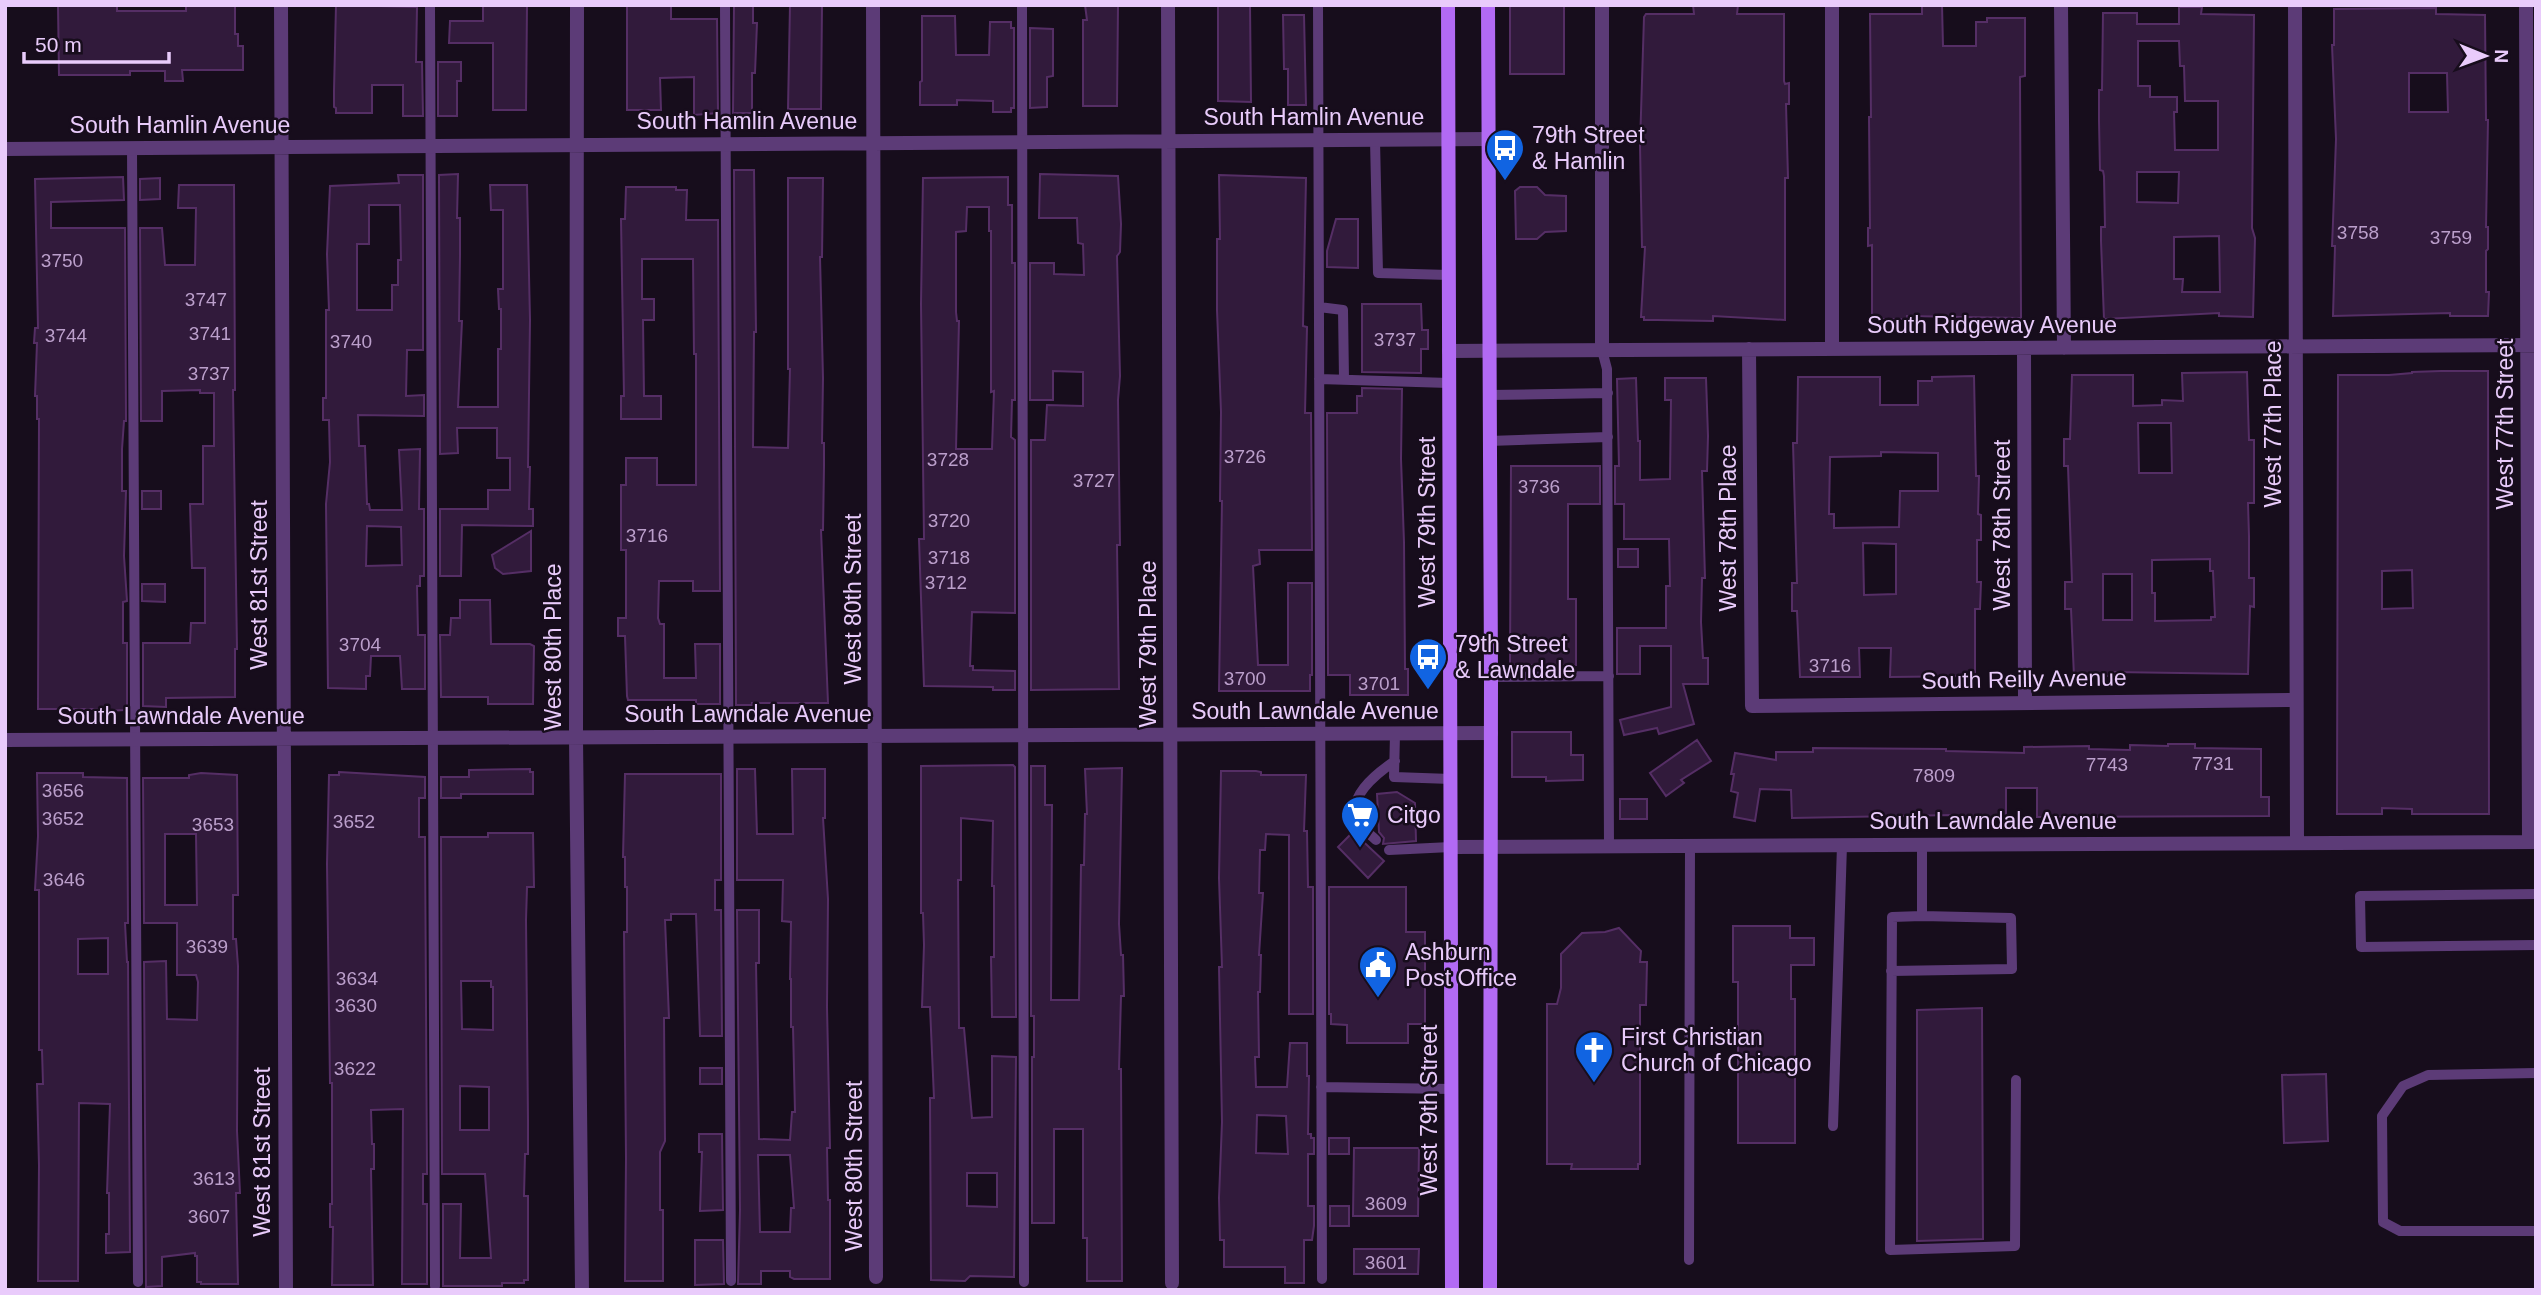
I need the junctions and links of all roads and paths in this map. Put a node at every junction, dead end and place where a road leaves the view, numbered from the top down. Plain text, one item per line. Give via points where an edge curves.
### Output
1 (281, 5) edge
2 (430, 5) edge
3 (576, 5) edge
4 (725, 5) edge
5 (873, 5) edge
6 (1022, 5) edge
7 (1168, 5) edge
8 (1318, 5) edge
9 (1448, 5) edge
10 (1488, 5) edge
11 (1602, 5) edge
12 (1832, 5) edge
13 (2061, 5) edge
14 (2295, 5) edge
15 (2526, 5) edge
16 (1448, 139) junction
17 (1489, 139) junction
18 (1318, 140) junction
19 (1376, 140) junction
20 (1169, 141) junction
21 (1023, 142) junction
22 (873, 143) junction
23 (726, 144) junction
24 (576, 145) junction
25 (430, 146) junction
26 (281, 147) junction
27 (132, 148) junction
28 (5, 149) edge
29 (1449, 275) junction
30 (1319, 307) junction
31 (2532, 345) edge
32 (2295, 346) junction
33 (2024, 348) junction
34 (2064, 348) junction
35 (1749, 349) junction
36 (1832, 349) junction
37 (1602, 350) junction
38 (1449, 351) junction
39 (1489, 351) junction
40 (1319, 379) junction
41 (1344, 379) junction
42 (1449, 383) junction
43 (1608, 393) junction
44 (1489, 395) junction
45 (1608, 437) junction
46 (1489, 441) junction
47 (1609, 676) junction
48 (1491, 677) junction
49 (2296, 700) junction
50 (2025, 701) junction
51 (1752, 706) joint
52 (1451, 733) junction
53 (1491, 733) junction
54 (1171, 734) junction
55 (1319, 734) junction
56 (1395, 734) junction
57 (1023, 735) junction
58 (876, 736) junction
59 (576, 737) junction
60 (728, 737) junction
61 (432, 738) junction
62 (282, 739) junction
63 (5, 740) edge
64 (136, 740) junction
65 (1395, 761) junction
66 (1451, 779) junction
67 (1376, 840) dead end
68 (2533, 842) edge
69 (2297, 843) junction
70 (1922, 844) junction
71 (1690, 845) junction
72 (1842, 845) junction
73 (1491, 846) junction
74 (1609, 846) junction
75 (1451, 847) junction
76 (1389, 850) dead end
77 (2536, 894) edge
78 (1922, 916) junction
79 (2535, 946) edge
80 (1891, 971) junction
81 (2536, 1073) edge
82 (2016, 1080) dead end
83 (1321, 1087) junction
84 (1452, 1089) junction
85 (1833, 1126) dead end
86 (2536, 1231) edge
87 (1689, 1260) dead end
88 (876, 1277) dead end
89 (1322, 1279) dead end
90 (731, 1280) dead end
91 (138, 1282) dead end
92 (1024, 1282) dead end
93 (1172, 1283) dead end
94 (435, 1286) dead end
95 (286, 1290) edge
96 (582, 1290) edge
97 (1452, 1290) edge
98 (1490, 1290) edge

1 - 26 street, West 81st Street
2 - 25 lane
3 - 24 street, West 80th Place
4 - 23 lane
5 - 22 street, West 80th Street
6 - 21 lane
7 - 20 street, West 79th Place
8 - 18 lane
9 - 16 main road, West 79th Street
10 - 17 main road
11 - 37 street
12 - 36 street
13 - 34 street
14 - 32 street, West 77th Place
15 - 31 street, West 77th Street
16 - 17 street, South Hamlin Avenue
16 - 19 street, South Hamlin Avenue
16 - 29 main road, West 79th Street
17 - 39 main road
18 - 19 street, South Hamlin Avenue
18 - 20 street, South Hamlin Avenue
18 - 30 lane
19 - 29 lane via 1378,273
20 - 21 street, South Hamlin Avenue
20 - 54 street, West 79th Place
21 - 22 street, South Hamlin Avenue
21 - 57 lane
22 - 23 street, South Hamlin Avenue
22 - 58 street, West 80th Street
23 - 24 street, South Hamlin Avenue
23 - 60 lane
24 - 25 street, South Hamlin Avenue
24 - 59 street, West 80th Place
25 - 26 street, South Hamlin Avenue
25 - 61 lane
26 - 27 street, South Hamlin Avenue
26 - 62 street, West 81st Street
27 - 28 street, South Hamlin Avenue
27 - 64 lane
29 - 38 main road, West 79th Street
30 - 40 lane
30 - 41 lane via 1343,310
31 - 32 street, South Ridgeway Avenue
31 - 68 street, West 77th Street
32 - 34 street, South Ridgeway Avenue
32 - 49 street, West 77th Place
33 - 34 street, South Ridgeway Avenue
33 - 36 street, South Ridgeway Avenue
33 - 50 street, West 78th Street
35 - 36 street, South Ridgeway Avenue
35 - 37 street, South Ridgeway Avenue
35 - 51 street, West 78th Place
37 - 39 street, South Ridgeway Avenue
37 - 43 lane
38 - 39 street, South Ridgeway Avenue
38 - 42 main road, West 79th Street
39 - 44 main road
40 - 41 lane
40 - 55 lane
41 - 42 lane
42 - 52 main road, West 79th Street
43 - 44 lane
43 - 45 lane
44 - 46 main road
45 - 46 lane
45 - 47 lane
46 - 48 main road
47 - 48 lane
47 - 74 lane
48 - 53 main road
49 - 50 street, South Reilly Avenue
49 - 69 street, West 77th Place
50 - 51 street, South Reilly Avenue
52 - 53 street, South Lawndale Avenue
52 - 56 street, South Lawndale Avenue
52 - 66 main road, West 79th Street
53 - 73 main road
54 - 55 street, South Lawndale Avenue
54 - 57 street, South Lawndale Avenue
54 - 93 street, West 79th Place
55 - 56 street, South Lawndale Avenue
55 - 83 lane
56 - 65 lane
57 - 58 street, South Lawndale Avenue
57 - 92 lane
58 - 60 street, South Lawndale Avenue
58 - 88 street, West 80th Street
59 - 60 street, South Lawndale Avenue
59 - 61 street, South Lawndale Avenue
59 - 96 street, West 80th Place
60 - 90 lane
61 - 62 street, South Lawndale Avenue
61 - 94 lane
62 - 64 street, South Lawndale Avenue
62 - 95 street, West 81st Street
63 - 64 street, South Lawndale Avenue
64 - 91 lane
65 - 66 lane via 1394,777
65 - 67 lane via 1359,794 1355,810 1359,824
66 - 75 main road, West 79th Street
68 - 69 street, South Lawndale Avenue
69 - 70 street, South Lawndale Avenue
70 - 72 street, South Lawndale Avenue
70 - 78 lane
71 - 72 street, South Lawndale Avenue
71 - 74 street, South Lawndale Avenue
71 - 87 lane
72 - 85 lane
73 - 74 street, South Lawndale Avenue
73 - 75 street, South Lawndale Avenue
73 - 98 main road
75 - 76 lane
75 - 84 main road, West 79th Street
77 - 79 lane via 2360,896 2361,947
78 - 80 lane via 1892,917
78 - 80 lane via 2011,918 2012,969
80 - 82 lane via 1890,1250 2015,1246
81 - 86 lane via 2428,1075 2403,1086 2382,1116 2383,1222 2400,1231
83 - 84 lane
83 - 89 lane
84 - 97 main road, West 79th Street

